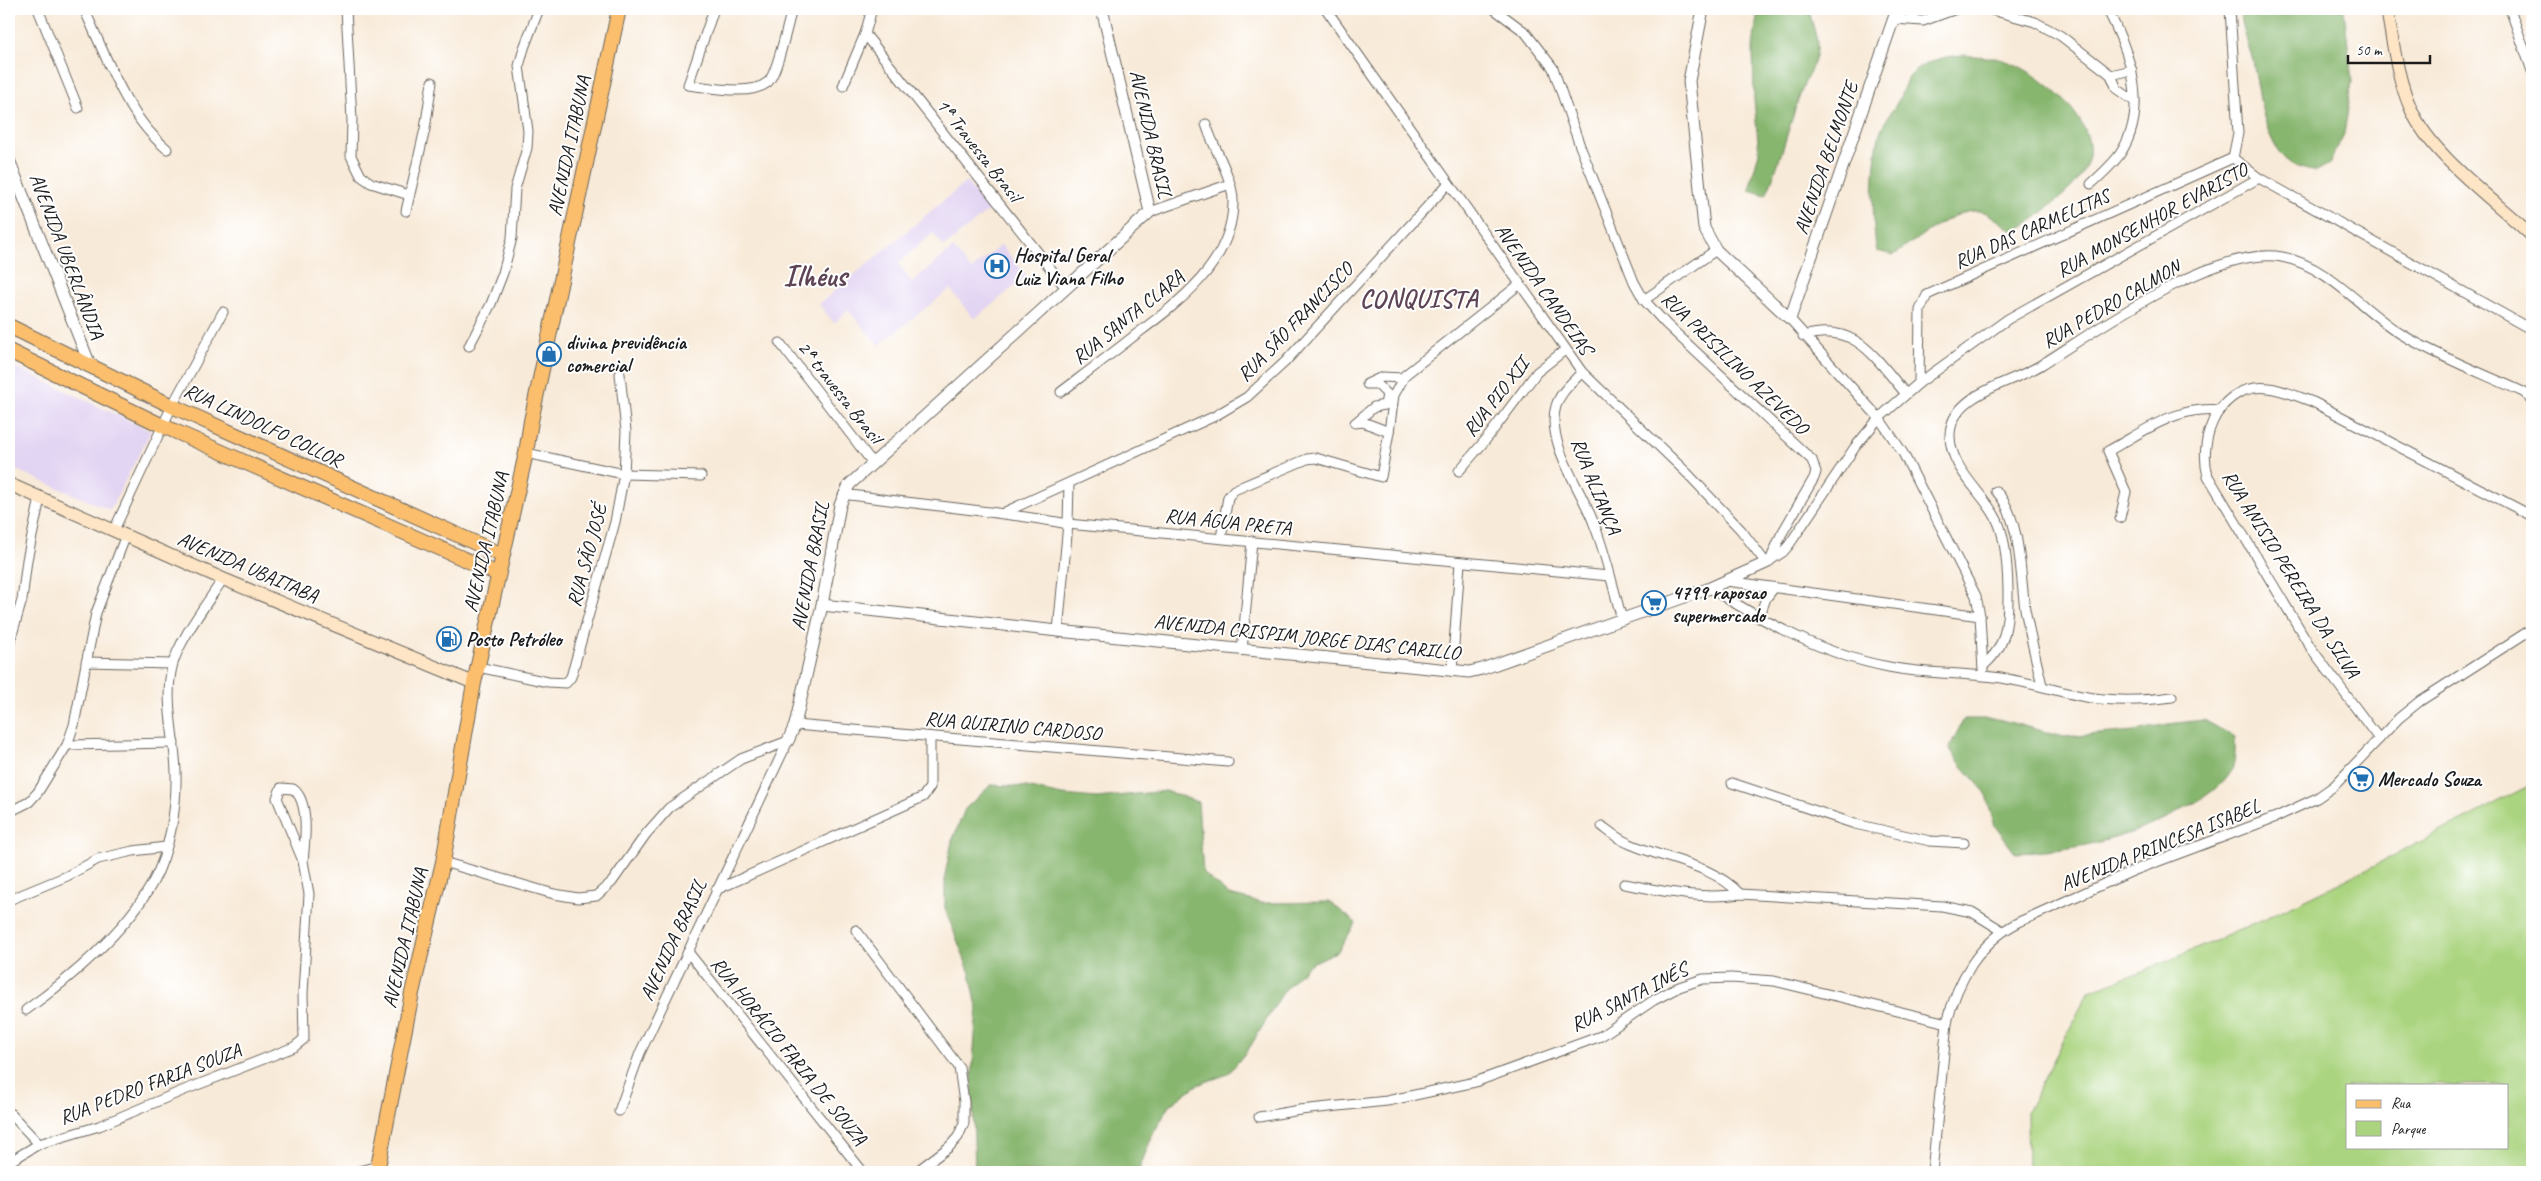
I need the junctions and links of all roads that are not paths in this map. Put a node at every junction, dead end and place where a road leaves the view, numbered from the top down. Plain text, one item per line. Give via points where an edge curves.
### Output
1 (38, 9) edge
2 (84, 9) edge
3 (346, 9) edge
4 (539, 9) edge
5 (619, 9) edge
6 (714, 9) edge
7 (792, 9) edge
8 (872, 9) edge
9 (1102, 9) edge
10 (1326, 9) edge
11 (1494, 9) edge
12 (1702, 9) edge
13 (1956, 9) edge
14 (1988, 9) edge
15 (2107, 9) edge
16 (2230, 9) edge
17 (2386, 9) edge
18 (2510, 9) edge
19 (1896, 14) edge
20 (864, 34) junction
21 (2132, 70) junction
22 (2532, 71) edge
23 (2111, 75) junction
24 (432, 82) dead end
25 (843, 86) dead end
26 (2134, 101) junction
27 (78, 108) dead end
28 (1206, 124) dead end
29 (167, 149) dead end
30 (2233, 158) junction
31 (9, 160) edge
32 (2259, 178) junction
33 (1230, 184) junction
34 (1448, 184) junction
35 (2091, 184) dead end
36 (409, 195) junction
37 (406, 211) dead end
38 (1150, 212) junction
39 (2532, 236) edge
40 (1716, 250) junction
41 (1520, 284) junction
42 (1066, 288) junction
43 (1644, 300) junction
44 (223, 312) dead end
45 (1790, 319) junction
46 (9, 326) edge
47 (2532, 330) edge
48 (1803, 336) junction
49 (780, 343) dead end
50 (469, 346) dead end
51 (1565, 350) junction
52 (9, 351) edge
53 (90, 366) junction
54 (1582, 372) junction
55 (620, 374) dead end
56 (1403, 378) junction
57 (1919, 383) junction
58 (1061, 392) dead end
59 (1906, 394) junction
60 (2532, 399) edge
61 (172, 406) junction
62 (2220, 410) junction
63 (1879, 418) junction
64 (163, 426) junction
65 (1389, 432) junction
66 (526, 453) junction
67 (872, 462) junction
68 (1459, 471) dead end
69 (624, 474) junction
70 (701, 476) dead end
71 (1069, 483) junction
72 (9, 484) edge
73 (1996, 491) dead end
74 (844, 494) junction
75 (40, 498) junction
76 (1005, 512) junction
77 (2532, 516) edge
78 (2120, 518) dead end
79 (1068, 524) junction
80 (114, 530) junction
81 (126, 535) junction
82 (1220, 538) junction
83 (1252, 541) junction
84 (502, 555) junction
85 (1768, 562) junction
86 (1460, 563) junction
87 (498, 574) junction
88 (1609, 576) junction
89 (223, 579) junction
90 (1727, 581) junction
91 (1710, 588) junction
92 (1773, 589) junction
93 (822, 605) junction
94 (1980, 616) junction
95 (1759, 618) junction
96 (1622, 619) junction
97 (2532, 629) edge
98 (1058, 632) junction
99 (9, 645) edge
100 (1242, 650) junction
101 (86, 662) junction
102 (172, 664) junction
103 (478, 667) junction
104 (1983, 670) junction
105 (1452, 671) junction
106 (474, 683) junction
107 (2042, 685) junction
108 (2172, 697) dead end
109 (795, 725) junction
110 (930, 736) junction
111 (2379, 739) junction
112 (788, 741) junction
113 (174, 743) junction
114 (67, 745) junction
115 (1228, 762) dead end
116 (1732, 783) dead end
117 (9, 812) edge
118 (1602, 826) dead end
119 (1964, 843) dead end
120 (166, 847) junction
121 (303, 861) junction
122 (443, 862) junction
123 (1624, 884) dead end
124 (716, 890) junction
125 (1740, 894) junction
126 (9, 900) edge
127 (856, 930) dead end
128 (2001, 930) junction
129 (688, 952) junction
130 (26, 1010) dead end
131 (1947, 1023) junction
132 (619, 1111) dead end
133 (9, 1112) edge
134 (1259, 1117) dead end
135 (39, 1144) junction
136 (9, 1162) edge
137 (378, 1169) edge
138 (354, 1172) edge
139 (863, 1172) edge
140 (916, 1172) edge
141 (1932, 1172) edge

1 - 27 street
2 - 29 street via 126,97 145,129
3 - 36 street via 351,156 361,176
4 - 50 street via 519,66 528,131 527,148 515,189 512,238 491,304
5 - 66 main road, AVENIDA ITABUNA
6 - 7 street via 688,85 734,90 768,82
8 - 20 street
9 - 38 street, AVENIDA BRASIL
10 - 34 street, AVENIDA CANDEIAS
11 - 43 street, RUA PRISILINO AZEVEDO via 1525,32 1553,68 1580,146
12 - 40 street via 1689,81 1701,216
13 - 19 street via 1923,21
14 - 23 street via 2035,22 2061,36
15 - 21 street via 2121,36
16 - 30 street via 2238,133
17 - 39 main road via 2408,101 2426,136
18 - 22 street
19 - 45 street, AVENIDA BELMONTE
20 - 25 street
20 - 42 street, 1ª Travessa Brasil
21 - 23 street
21 - 26 street
23 - 26 street via 2121,94
24 - 36 street via 425,129
26 - 35 street via 2130,134 2120,154
28 - 33 street, RUA SANTA CLARA
30 - 32 street
30 - 57 street, RUA DAS CARMELITAS via 1927,295 1920,310
31 - 53 street, AVENIDA UBERLÂNDIA
32 - 47 street, RUA MONSENHOR EVARISTO
32 - 57 street, RUA MONSENHOR EVARISTO via 2008,319
33 - 38 street
33 - 58 street, RUA SANTA CLARA via 1234,202 1230,226 1214,261 1199,282 1181,300
34 - 41 street, AVENIDA CANDEIAS
34 - 71 street, RUA SÃO FRANCISCO via 1285,362 1247,397 1216,416
36 - 37 street
38 - 42 street, AVENIDA BRASIL
40 - 43 street
40 - 45 street
41 - 51 street, AVENIDA CANDEIAS
41 - 56 street
42 - 67 street, AVENIDA BRASIL
43 - 85 street, RUA PRISILINO AZEVEDO via 1809,457 1815,467 1814,478
44 - 61 street
45 - 48 street
46 - 53 main road, RUA LINDOLFO COLLOR
48 - 59 street via 1820,331 1849,336 1866,347
48 - 63 street
49 - 67 street, 2ª travessa Brasil
51 - 54 street, AVENIDA CANDEIAS
51 - 68 street, RUA PIO XII via 1537,372
52 - 64 main road, RUA LINDOLFO COLLOR
53 - 61 main road, RUA LINDOLFO COLLOR
54 - 85 street, AVENIDA CANDEIAS via 1688,474
54 - 88 street, RUA ALIANÇA via 1556,406 1554,428 1561,452 1594,522
55 - 69 street, RUA SÃO JOSÉ via 626,431
56 - 65 street via 1394,395
56 - 65 street via 1382,377 1367,384 1377,384 1386,394 1384,405 1374,407 1355,423 1363,422
57 - 59 street, RUA MONSENHOR EVARISTO
59 - 63 street, RUA MONSENHOR EVARISTO
60 - 104 street, RUA PEDRO CALMON via 2404,336 2341,287 2291,260 2269,256 2218,265 2170,287 2120,314 2034,369 1966,402 1954,417 1950,433 1956,460 1996,516 2004,541 2006,626 1998,650
61 - 64 street
61 - 84 main road, RUA LINDOLFO COLLOR
62 - 77 street, RUA ANISIO PEREIRA DA SILVA via 2233,398 2248,391 2269,388 2292,395 2322,407
62 - 78 street via 2195,409 2175,414 2108,451 2126,492
62 - 111 street, RUA ANISIO PEREIRA DA SILVA via 2205,443 2204,460 2208,476 2311,648
63 - 85 street, AVENIDA CRISPIM JORGE DIAS CARILLO via 1855,447 1789,545
63 - 94 street via 1924,492 1976,596
64 - 80 street
64 - 87 main road, RUA LINDOLFO COLLOR
65 - 82 street via 1381,476 1316,458 1291,465 1234,490 1228,497
66 - 69 street
66 - 84 main road, AVENIDA ITABUNA
67 - 74 street, AVENIDA BRASIL
69 - 70 street
69 - 103 street, RUA SÃO JOSÉ via 615,522 570,680 566,683 548,682
71 - 76 street, RUA SÃO FRANCISCO
71 - 79 street
72 - 75 main road, AVENIDA UBAITABA
73 - 107 street via 2006,502 2011,520
74 - 76 street, RUA ÁGUA PRETA via 935,507
74 - 93 street, AVENIDA BRASIL
75 - 80 main road, AVENIDA UBAITABA
75 - 99 street via 22,600
76 - 79 street, RUA ÁGUA PRETA
79 - 82 street, RUA ÁGUA PRETA
79 - 98 street
80 - 81 main road, AVENIDA UBAITABA
81 - 89 main road, AVENIDA UBAITABA
81 - 101 street via 96,613
82 - 83 street, RUA ÁGUA PRETA
83 - 86 street, RUA ÁGUA PRETA
83 - 100 street
84 - 87 main road, AVENIDA ITABUNA
85 - 90 street, AVENIDA CRISPIM JORGE DIAS CARILLO
86 - 88 street, RUA ÁGUA PRETA
86 - 105 street
87 - 103 main road, AVENIDA ITABUNA
88 - 96 street, RUA ALIANÇA
89 - 102 street
89 - 106 main road, AVENIDA UBAITABA
90 - 91 street, AVENIDA CRISPIM JORGE DIAS CARILLO
90 - 92 street
91 - 95 street
91 - 96 street, AVENIDA CRISPIM JORGE DIAS CARILLO
92 - 94 street
92 - 95 street
93 - 98 street, AVENIDA CRISPIM JORGE DIAS CARILLO
93 - 109 street, AVENIDA BRASIL
94 - 104 street
95 - 104 street via 1848,658 1891,668
96 - 105 street, AVENIDA CRISPIM JORGE DIAS CARILLO via 1482,669
97 - 111 street, AVENIDA PRINCESA ISABEL via 2420,701
98 - 100 street, AVENIDA CRISPIM JORGE DIAS CARILLO
100 - 105 street, AVENIDA CRISPIM JORGE DIAS CARILLO
101 - 102 street
101 - 114 street
102 - 113 street via 169,694
103 - 106 main road, AVENIDA ITABUNA
104 - 107 street
106 - 122 main road, AVENIDA ITABUNA
107 - 108 street via 2081,696 2112,700
109 - 110 street, RUA QUIRINO CARDOSO
109 - 112 street, AVENIDA BRASIL
110 - 115 street, RUA QUIRINO CARDOSO
110 - 124 street via 930,787 923,797
111 - 128 street, AVENIDA PRINCESA ISABEL via 2334,786 2317,798 2276,817 2135,870
112 - 122 street via 741,759 669,808 612,882 596,896 578,898 554,894
112 - 124 street, AVENIDA BRASIL
113 - 114 street
113 - 120 street via 176,773
114 - 117 street via 38,792 29,802
116 - 119 street via 1855,824 1930,841
118 - 125 street via 1630,844 1717,875
120 - 126 street via 98,859
120 - 130 street via 153,883 127,918 86,961
121 - 121 street via 277,798 280,788 293,789 302,798 306,835
121 - 135 street, RUA PEDRO FARIA SOUZA via 308,894 304,1040 294,1047 124,1116
122 - 137 main road, AVENIDA ITABUNA via 412,993
123 - 125 street via 1692,897
124 - 129 street, AVENIDA BRASIL
125 - 128 street via 1942,906 1972,912
127 - 140 street via 959,1067 964,1116 958,1137
128 - 131 street, AVENIDA PRINCESA ISABEL via 1985,945 1966,973
129 - 132 street, AVENIDA BRASIL via 640,1053
129 - 139 street, RUA HORÁCIO FARIA DE SOUZA
131 - 134 street, RUA SANTA INÊS via 1774,981 1703,979 1654,1000 1600,1036 1475,1082 1387,1101
131 - 141 street, AVENIDA PRINCESA ISABEL
133 - 135 street
135 - 136 street, RUA PEDRO FARIA SOUZA
137 - 138 street

